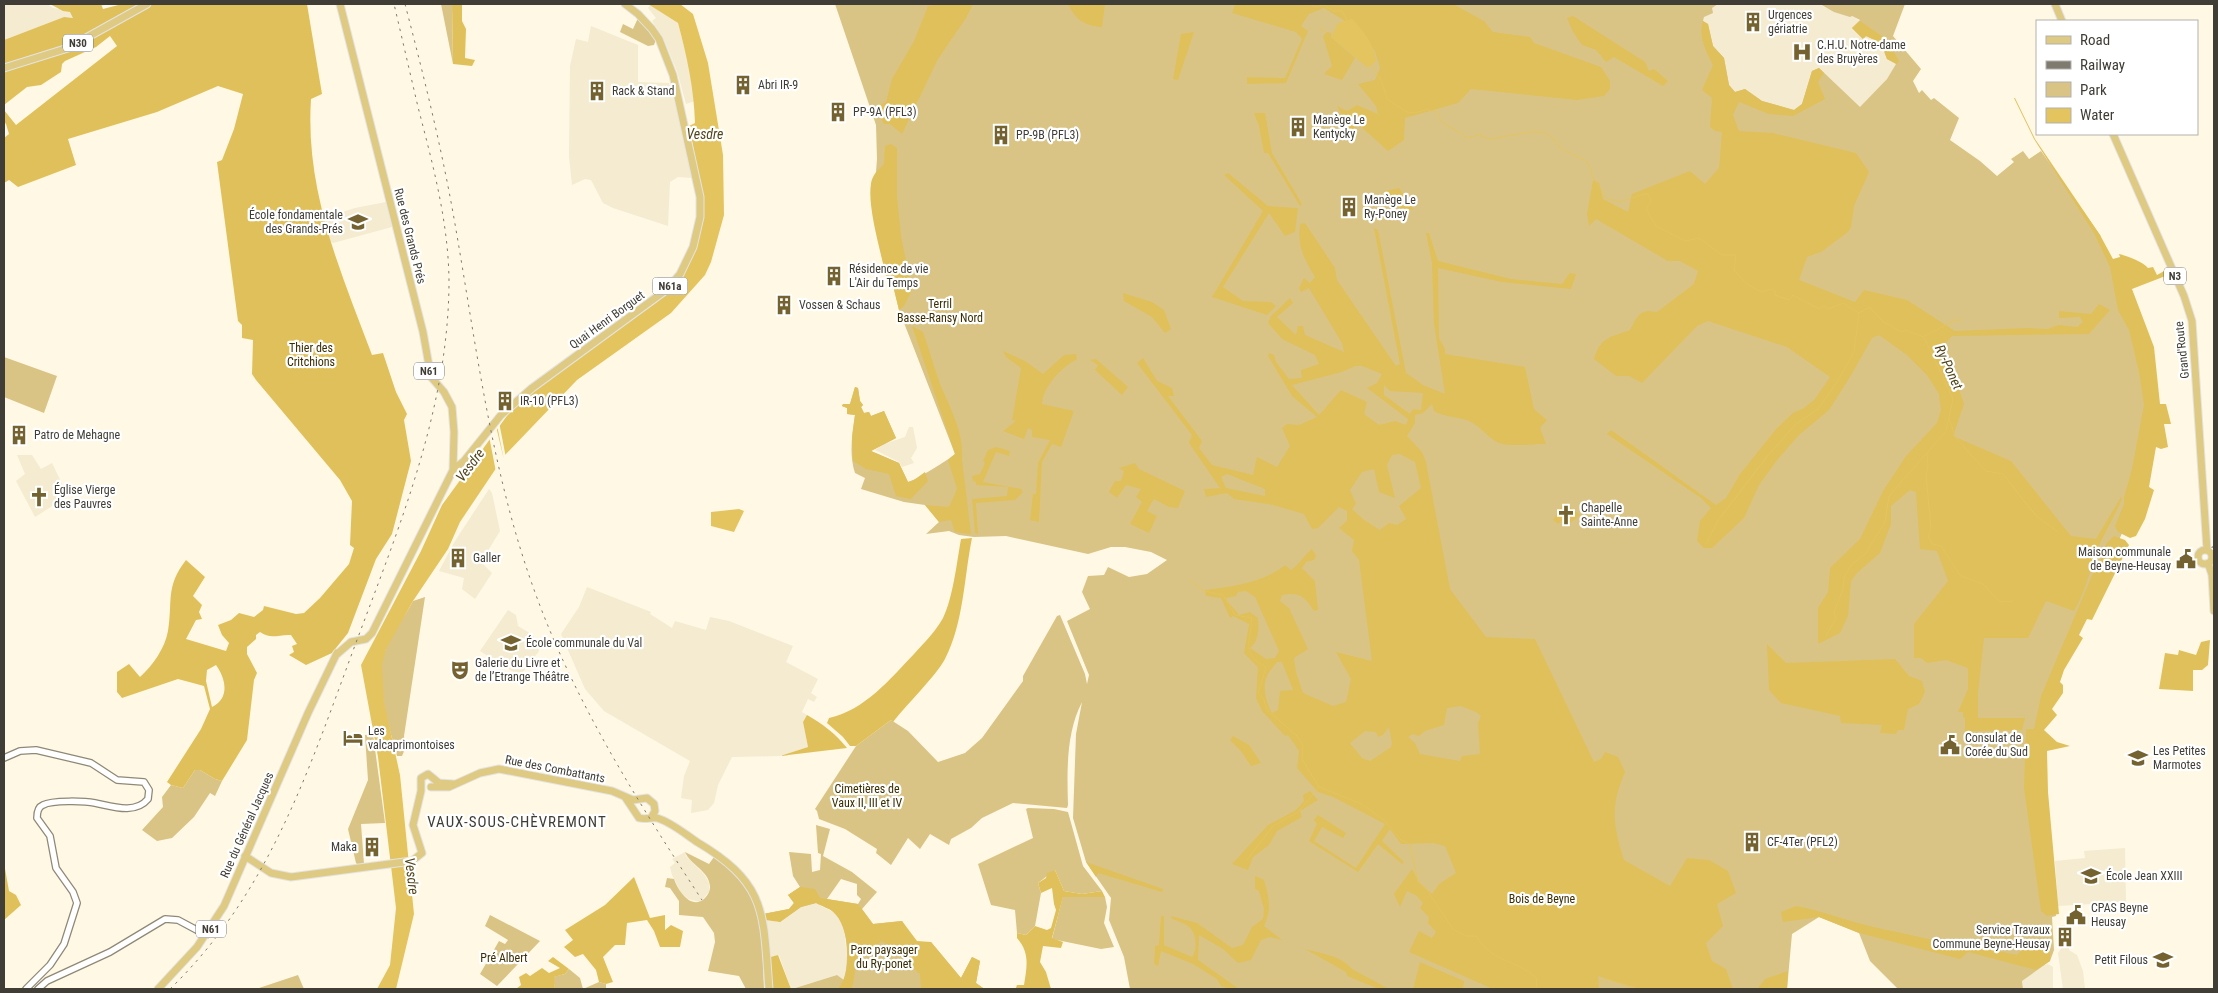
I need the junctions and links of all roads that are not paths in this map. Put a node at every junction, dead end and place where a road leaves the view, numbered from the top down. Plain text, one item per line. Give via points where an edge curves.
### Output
1 (147, 4) edge
2 (340, 4) edge
3 (624, 4) edge
4 (2055, 4) edge
5 (2062, 20) edge
6 (4, 68) edge
7 (2113, 135) edge
8 (454, 458) junction
9 (464, 461) junction
10 (452, 470) junction
11 (2209, 550) edge
12 (2208, 563) junction
13 (2214, 610) edge
14 (375, 627) joint
15 (4, 758) edge
16 (422, 784) junction
17 (431, 784) junction
18 (419, 797) junction
19 (624, 797) junction
20 (638, 800) junction
21 (633, 809) junction
22 (653, 814) junction
23 (245, 856) junction
24 (206, 935) junction
25 (26, 989) edge
26 (38, 989) edge
27 (158, 989) edge
28 (769, 989) edge

1 - 6 main road, N30 via 68,48
2 - 8 main road, Rue des Grands Prés / N61 via 423,332 430,377 444,392 452,408
3 - 9 main road, Quai Henri Borguet / N61a via 652,28 672,75 700,197 697,235 680,274 666,290 532,388 501,415
4 - 5 main road
7 - 11 main road, Grand'Route / N3 via 2190,313
8 - 9 main road
8 - 10 main road, Rue des Grands Prés / N61
9 - 10 main road, Quai Henri Borguet
10 - 14 main road, Quai Henri Borguet / N61
11 - 12 main road, Grand'Route / N3 via 2212,560
11 - 12 main road via 2198,554 2199,560
12 - 13 main road, Grand'Route / N3
14 - 23 main road, Rue du Général Jacques / N61 via 350,640 336,655
15 - 25 street via 20,751 41,750 91,763 117,780 139,781 149,790 148,800 136,806 114,808 87,802 50,803 39,808 37,818 50,836 56,868 77,903 64,944
16 - 17 main road, Rue des Combattants
16 - 17 main road via 421,778 426,774 432,776
16 - 18 main road
17 - 18 main road
17 - 19 main road, Rue des Combattants via 454,784 499,769 600,788
18 - 23 main road via 413,825 422,853 410,862 290,877 271,873
19 - 20 main road, Rue des Combattants
19 - 21 main road
20 - 21 main road
20 - 22 main road via 650,800 654,804
21 - 22 main road via 639,818 645,820
22 - 28 main road via 720,856 738,871 757,899 764,923
23 - 24 main road, Rue du Général Jacques / N61 via 224,906
24 - 26 street via 178,920 165,919 110,952 47,981
24 - 27 main road, Rue du Général Jacques / N61

